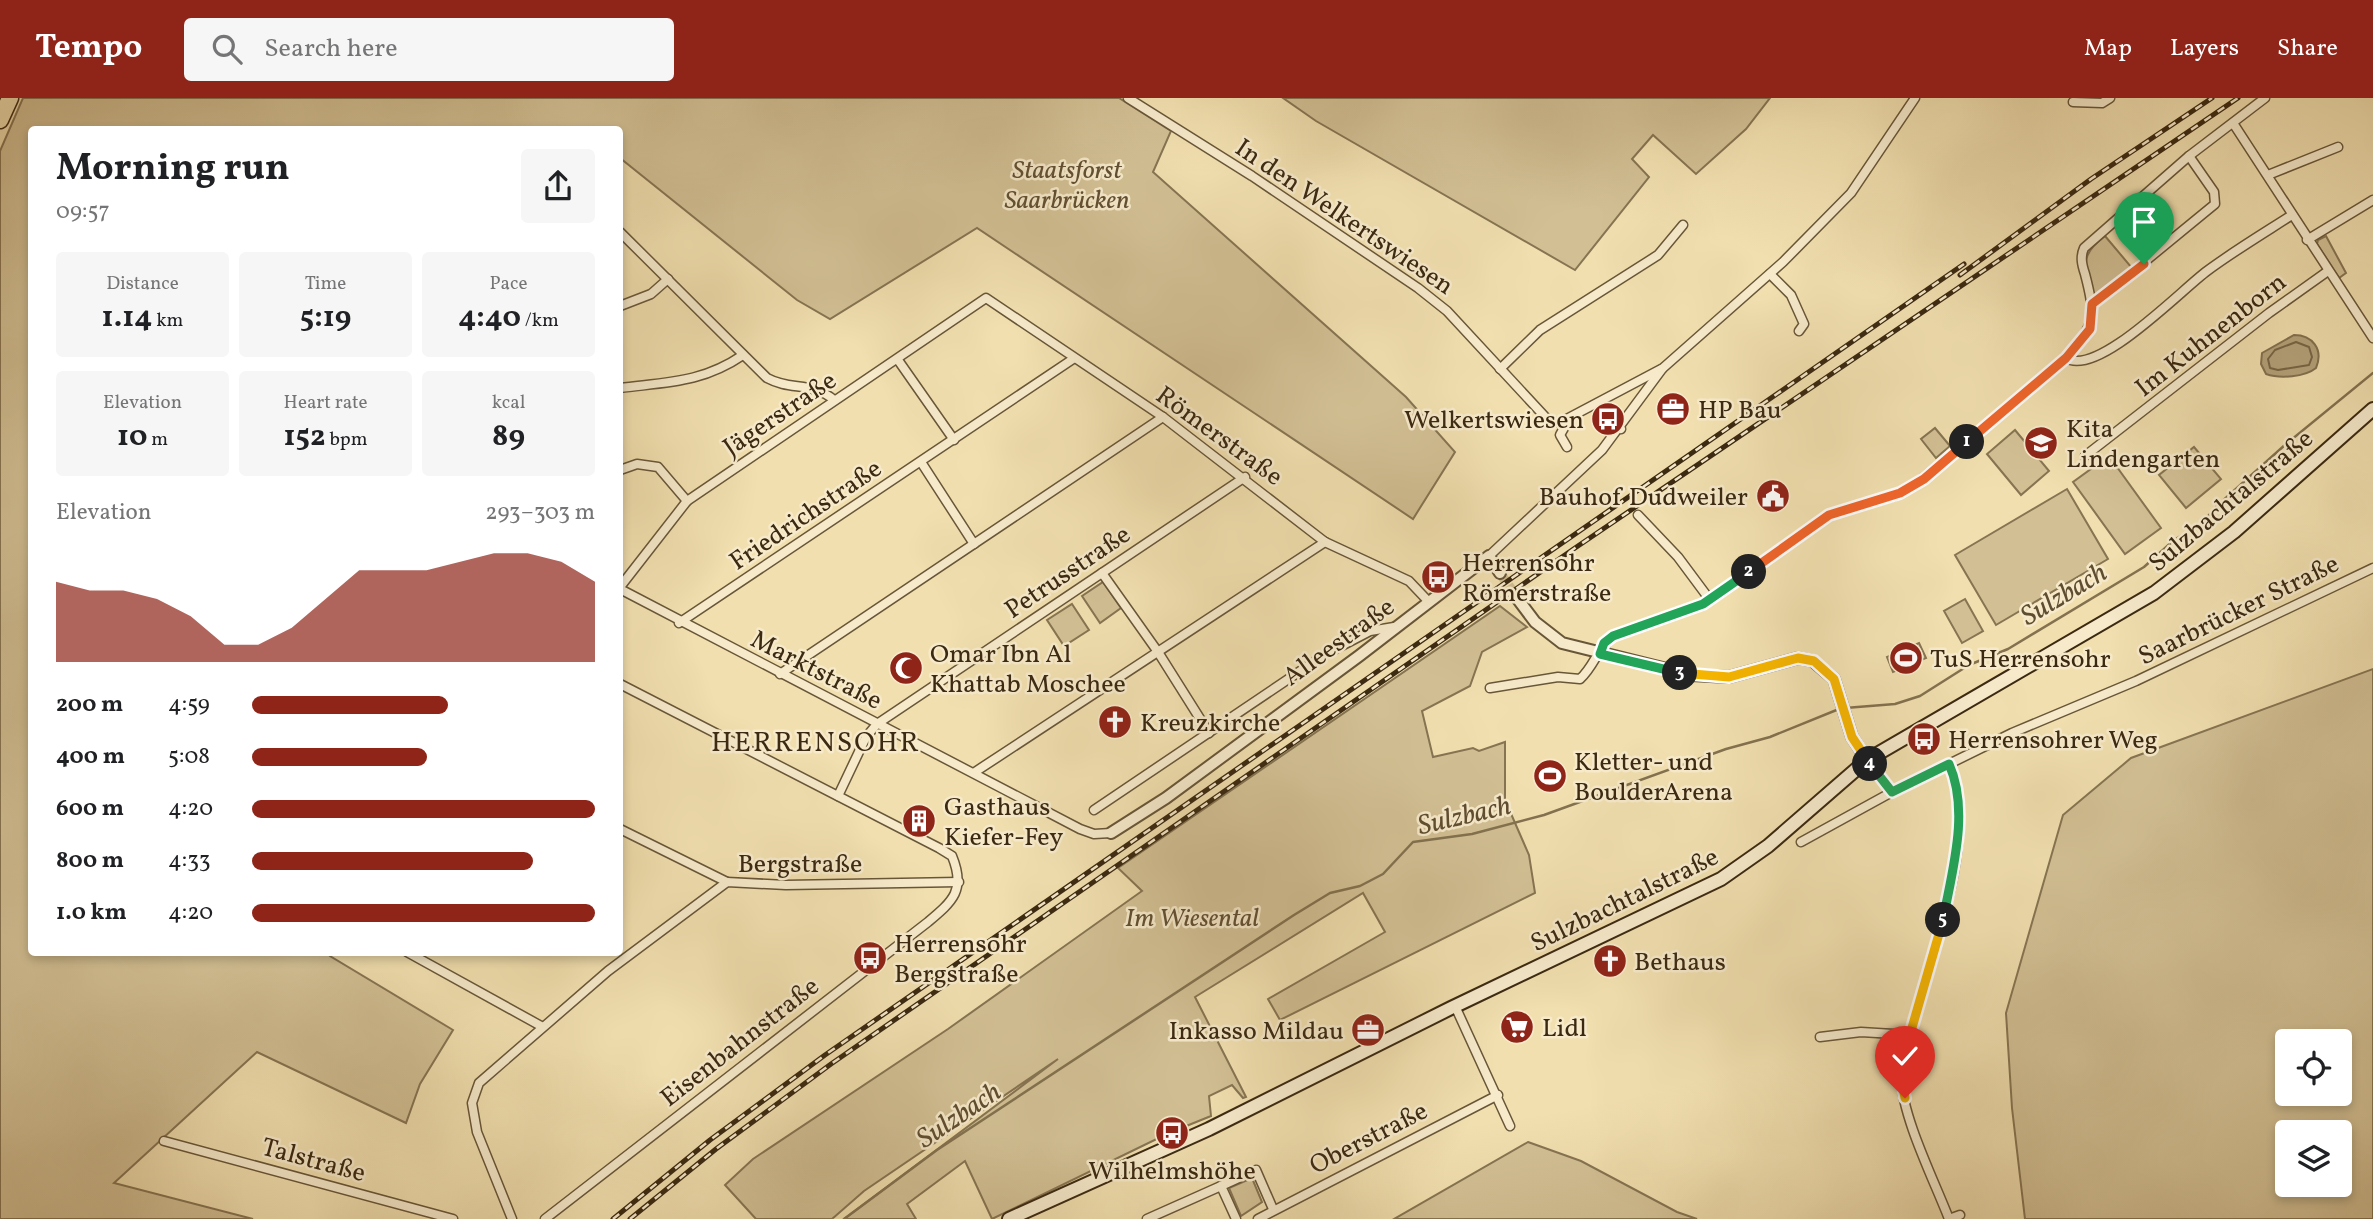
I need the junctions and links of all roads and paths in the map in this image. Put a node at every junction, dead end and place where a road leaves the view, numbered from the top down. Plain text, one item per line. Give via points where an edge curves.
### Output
1 (9, 98) edge
2 (1128, 98) edge
3 (1915, 98) edge
4 (2110, 98) edge
5 (2264, 98) edge
6 (2073, 102) dead end
7 (0, 120) edge
8 (2233, 123) junction
9 (2338, 147) dead end
10 (2189, 156) junction
11 (2268, 175) junction
12 (2373, 200) edge
13 (2292, 215) junction
14 (1683, 225) dead end
15 (623, 235) edge
16 (2308, 240) junction
17 (2328, 271) junction
18 (1770, 274) junction
19 (668, 279) junction
20 (986, 298) joint
21 (2092, 304) junction
22 (623, 305) edge
23 (1799, 331) dead end
24 (2373, 338) edge
25 (743, 355) junction
26 (2066, 358) junction
27 (1073, 359) junction
28 (898, 360) junction
29 (1663, 368) junction
30 (1500, 369) junction
31 (623, 388) edge
32 (834, 400) junction
33 (1601, 402) junction
34 (2373, 409) edge
35 (1163, 417) junction
36 (1569, 419) junction
37 (1620, 429) junction
38 (954, 440) junction
39 (1567, 447) dead end
40 (2085, 456) dead end
41 (921, 462) junction
42 (623, 469) edge
43 (1245, 477) junction
44 (687, 501) junction
45 (1638, 515) dead end
46 (1325, 542) junction
47 (974, 544) junction
48 (1489, 556) junction
49 (2373, 568) edge
50 (1102, 573) junction
51 (1500, 573) tunnel mouth
52 (623, 584) edge
53 (623, 590) edge
54 (1517, 598) tunnel mouth
55 (1710, 600) junction
56 (1429, 602) junction
57 (679, 622) junction
58 (1397, 626) junction
59 (1158, 652) junction
60 (1600, 654) junction
61 (780, 674) junction
62 (623, 686) edge
63 (1490, 688) dead end
64 (877, 724) junction
65 (1209, 733) junction
66 (1867, 760) junction
67 (1949, 764) junction
68 (975, 772) junction
69 (1892, 792) junction
70 (838, 796) junction
71 (1094, 810) dead end
72 (623, 830) edge
73 (1111, 833) joint
74 (1801, 842) dead end
75 (727, 882) junction
76 (959, 882) junction
77 (414, 956) edge
78 (1455, 1006) junction
79 (541, 1026) junction
80 (1910, 1035) junction
81 (1820, 1037) dead end
82 (1498, 1095) junction
83 (1510, 1126) dead end
84 (164, 1141) dead end
85 (1221, 1186) junction
86 (1273, 1209) junction
87 (1960, 1216) dead end
88 (453, 1219) edge
89 (512, 1219) edge
90 (545, 1219) edge
91 (1009, 1219) edge
92 (1147, 1219) edge
93 (1236, 1219) edge
94 (1258, 1219) edge
95 (1949, 1219) edge

1 - 7 highway
2 - 30 street, In den Welkertswiesen via 1418,288 1447,311
3 - 18 street via 1851,193
4 - 6 street via 2102,103
5 - 8 street
8 - 10 street
8 - 11 street
9 - 11 street
10 - 21 street via 2084,248 2082,261
10 - 21 street via 2216,196 2215,204
11 - 13 street
12 - 16 street
13 - 16 street
13 - 26 street via 2207,271 2112,349 2078,361
14 - 30 street via 1658,255 1540,330
15 - 19 street
16 - 17 street
17 - 24 street
17 - 40 street, Im Kuhnenborn
18 - 23 street via 1798,305 1804,324
18 - 29 street
19 - 22 street via 651,294
19 - 25 street
20 - 27 street, Römerstraße
20 - 28 street, Jägerstraße
21 - 26 street via 2090,329
25 - 31 street via 718,372
25 - 32 street via 779,385 821,389
26 - 55 street via 1924,479 1894,496 1829,515
27 - 35 street, Römerstraße
27 - 38 street, Friedrichstraße
28 - 32 street, Jägerstraße
28 - 38 street
29 - 33 street
29 - 37 street
30 - 36 street, In den Welkertswiesen via 1548,420 1559,423
32 - 44 street, Jägerstraße
33 - 36 street
33 - 37 street
34 - 66 main road, Sulzbachtalstraße via 2234,532 2154,593
35 - 43 street, Römerstraße
35 - 47 street
36 - 39 street via 1560,435
37 - 48 street
38 - 41 street, Friedrichstraße
41 - 47 street
41 - 57 street, Friedrichstraße
42 - 44 street via 637,464 658,467
43 - 46 street, Römerstraße
43 - 50 street, Petrusstraße
44 - 52 street, Jägerstraße
45 - 55 street
46 - 56 street, Römerstraße via 1409,581
46 - 59 street
47 - 61 street
48 - 51 street
48 - 56 street, Alleestraße
49 - 67 street, Saarbrücker Straße
50 - 59 street
50 - 64 street, Petrusstraße
53 - 57 street, Marktstraße
54 - 60 street via 1555,639
55 - 60 street via 1618,634 1604,643
56 - 58 street, Alleestraße
57 - 61 street, Marktstraße
58 - 65 street via 1351,640
58 - 73 street, Alleestraße via 1166,798
59 - 65 street
59 - 68 street
60 - 63 street via 1580,680 1558,677
60 - 66 street via 1710,678 1798,658 1814,661 1834,679 1854,741
61 - 64 street, Marktstraße
62 - 70 street
64 - 68 street, Marktstraße
64 - 70 street
65 - 71 street
66 - 69 street
66 - 78 main road, Sulzbachtalstraße via 1768,846 1721,879
67 - 69 street, Saarbrücker Straße
67 - 80 street via 1959,805 1951,873 1940,935
68 - 73 street, Marktstraße via 1080,829
69 - 74 street, Saarbrücker Straße
70 - 76 street via 952,856
72 - 75 street
75 - 76 street, Bergstraße
75 - 79 street, Bergstraße
76 - 90 street, Eisenbahnstraße via 956,894 928,922
77 - 79 street
78 - 82 street
78 - 91 main road, Sulzbachtalstraße via 1209,1129
79 - 89 street, Bergstraße via 478,1083 472,1103 477,1132
80 - 81 street via 1861,1032
80 - 95 street via 1901,1077 1905,1098
82 - 83 street
82 - 86 street, Oberstraße
84 - 88 street, Talstraße
85 - 86 street via 1256,1170
85 - 92 street
85 - 93 street
86 - 94 street, Oberstraße
87 - 95 street

